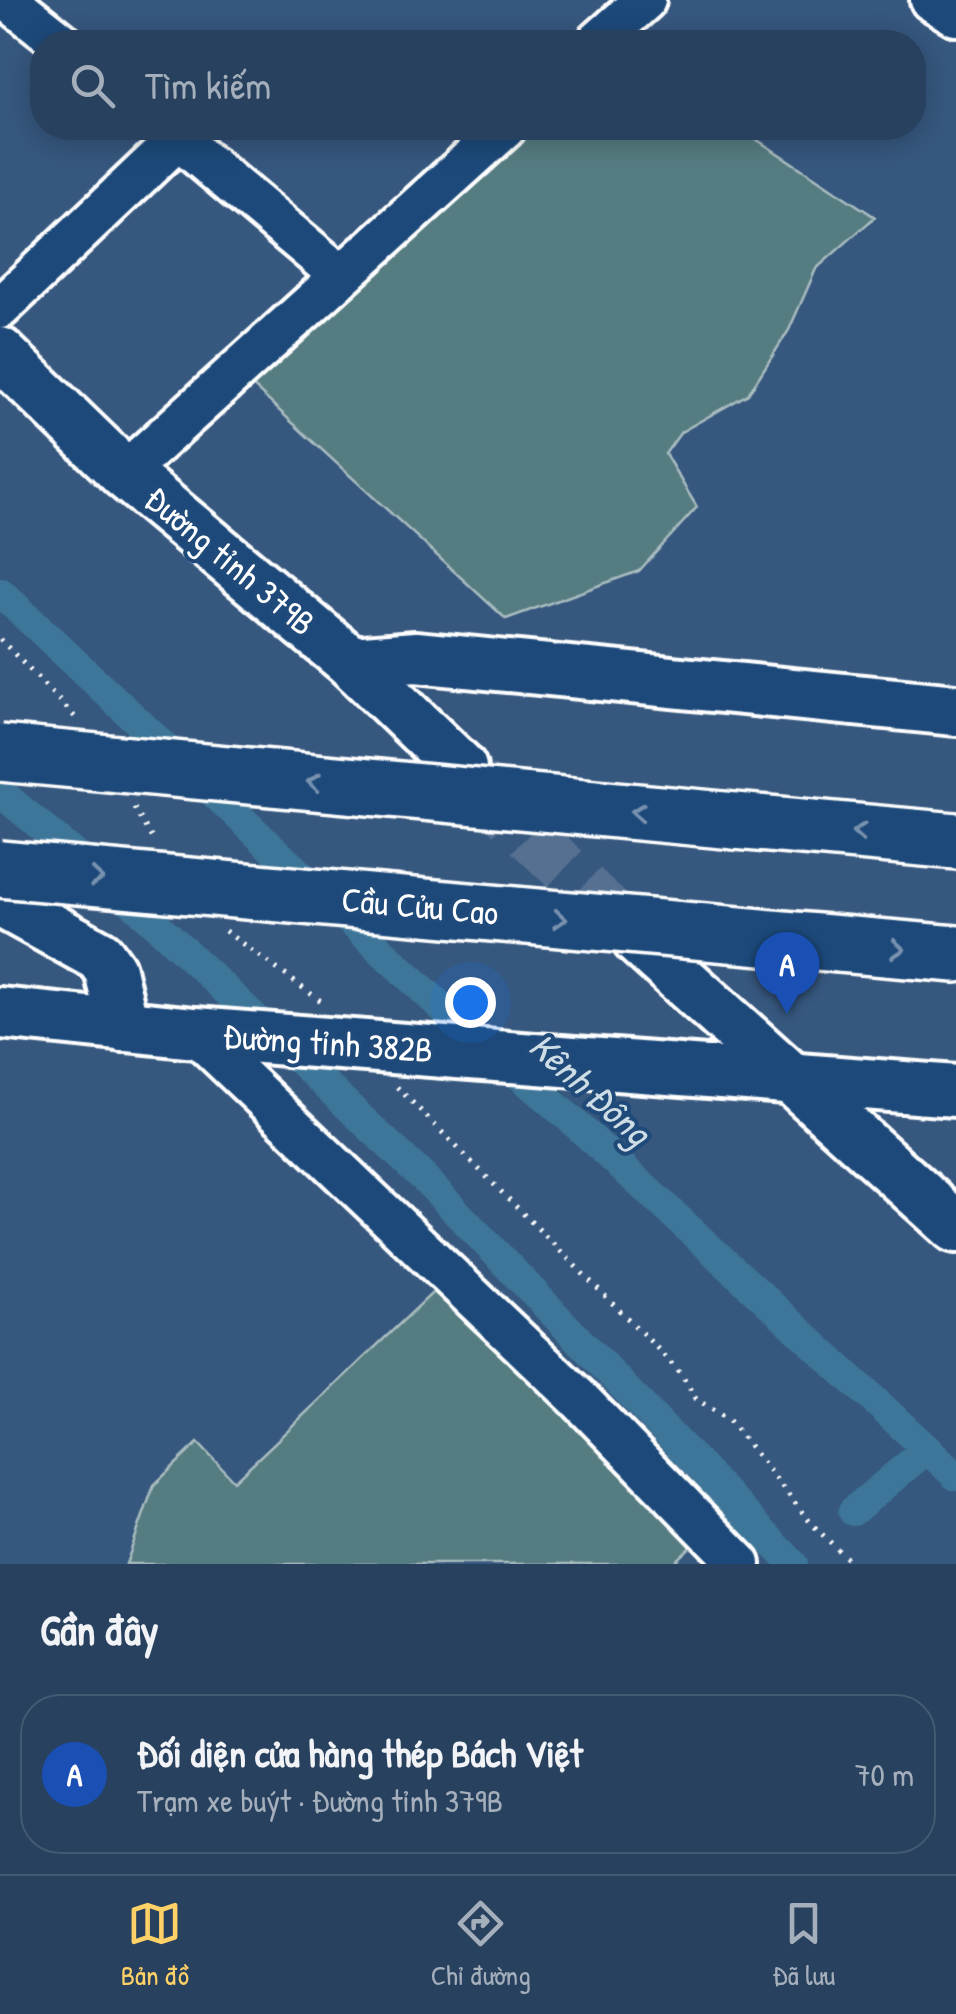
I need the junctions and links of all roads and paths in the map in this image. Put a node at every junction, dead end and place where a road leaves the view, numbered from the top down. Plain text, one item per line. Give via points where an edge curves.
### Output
1 (8, 0) edge
2 (645, 0) edge
3 (931, 0) edge
4 (956, 14) edge
5 (46, 30) edge
6 (611, 30) edge
7 (165, 140) edge
8 (180, 140) edge
9 (492, 140) edge
10 (341, 276) junction
11 (0, 308) edge
12 (0, 353) edge
13 (124, 473) junction
14 (0, 638) edge
15 (350, 662) junction
16 (956, 710) edge
17 (78, 720) dead end
18 (0, 754) edge
19 (460, 768) tunnel mouth
20 (128, 797) dead end
21 (956, 840) edge
22 (156, 847) dead end
23 (0, 869) edge
24 (0, 901) edge
25 (213, 923) dead end
26 (638, 940) tunnel mouth
27 (956, 954) edge
28 (0, 1013) edge
29 (123, 1026) junction
30 (210, 1034) junction
31 (385, 1047) junction
32 (790, 1077) junction
33 (948, 1090) edge
34 (884, 1162) junction
35 (956, 1226) edge
36 (740, 1564) edge
37 (852, 1564) edge

1 - 5 street
2 - 6 street
3 - 4 street
7 - 11 street
8 - 10 street
9 - 10 street
10 - 13 street
12 - 13 main road, Đường tỉnh 379B
13 - 15 main road, Đường tỉnh 379B
14 - 17 path
15 - 16 main road via 416,658
15 - 19 main road, Đường tỉnh 379B
21 -> 18 highway, bridge
20 - 22 path
23 -> 27 highway, Cầu Cửu Cao, bridge
24 - 29 main road via 100,956 110,970
25 - 31 path
26 - 32 main road
28 - 29 main road, Đường tỉnh 382B
29 - 30 main road, Đường tỉnh 382B
30 - 31 main road, Đường tỉnh 382B
30 - 36 street
31 - 32 main road, Đường tỉnh 382B
31 - 37 path via 392,1082 655,1346 696,1399 728,1419
32 - 33 main road, Đường tỉnh 382B
32 - 34 main road
33 - 34 main road
34 - 35 main road

